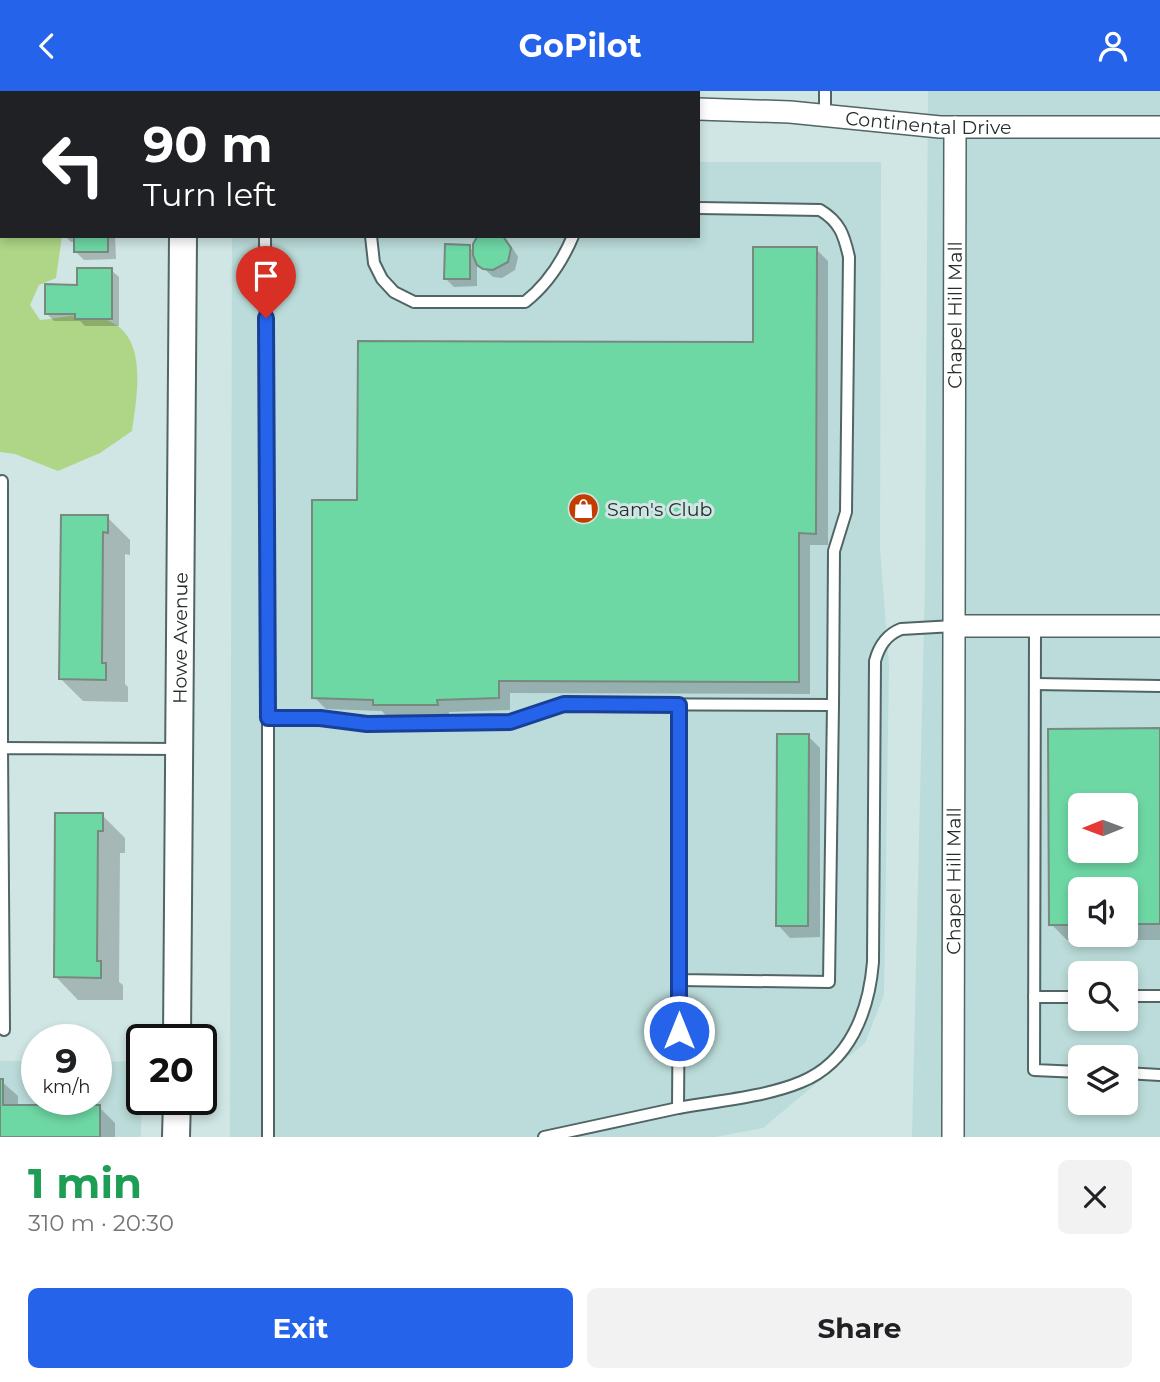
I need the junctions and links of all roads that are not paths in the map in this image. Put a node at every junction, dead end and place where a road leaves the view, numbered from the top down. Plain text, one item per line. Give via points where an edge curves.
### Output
1 (825, 91) edge
2 (700, 109) edge
3 (825, 116) junction
4 (955, 127) junction
5 (1160, 127) edge
6 (700, 208) edge
7 (183, 238) edge
8 (265, 238) edge
9 (371, 238) edge
10 (572, 238) edge
11 (2, 481) dead end
12 (954, 626) junction
13 (1035, 626) junction
14 (1160, 626) edge
15 (1035, 684) junction
16 (1160, 687) edge
17 (679, 705) junction
18 (833, 705) junction
19 (268, 718) junction
20 (2, 748) junction
21 (180, 749) junction
22 (679, 981) junction
23 (1138, 996) edge
24 (1160, 996) edge
25 (1034, 997) junction
26 (1068, 997) edge
27 (177, 1024) edge
28 (4, 1030) dead end
29 (1068, 1071) edge
30 (1138, 1074) edge
31 (1160, 1075) edge
32 (678, 1108) junction
33 (177, 1115) edge
34 (176, 1137) edge
35 (268, 1137) edge
36 (544, 1137) edge
37 (953, 1137) edge

1 - 3 lane
2 - 3 street, Continental Drive
3 - 4 street, Continental Drive
4 - 5 street, Continental Drive
4 - 12 street, Chapel Hill Mall
6 - 18 lane via 820,210 841,227 845,240 849,257 846,512 834,551
7 - 21 street, Howe Avenue
8 - 19 lane
9 - 10 lane via 374,263 382,279 394,292 414,302 525,302 554,272
11 - 20 lane
12 - 13 street
12 - 32 lane via 896,631 882,643 875,661 873,962 871,987 858,1028 826,1066 803,1082
12 - 37 street, Chapel Hill Mall
13 - 14 street
13 - 15 lane
15 - 16 lane
15 - 25 lane
17 - 18 lane
17 - 19 lane via 564,704 510,722 367,724
17 - 22 lane
18 - 22 lane via 829,982
19 - 35 lane
20 - 21 lane
20 - 28 lane
21 - 27 street, Howe Avenue
22 - 32 lane
23 - 24 lane
25 - 26 lane
25 - 29 lane via 1034,1070
30 - 31 lane
32 - 36 lane
33 - 34 street

